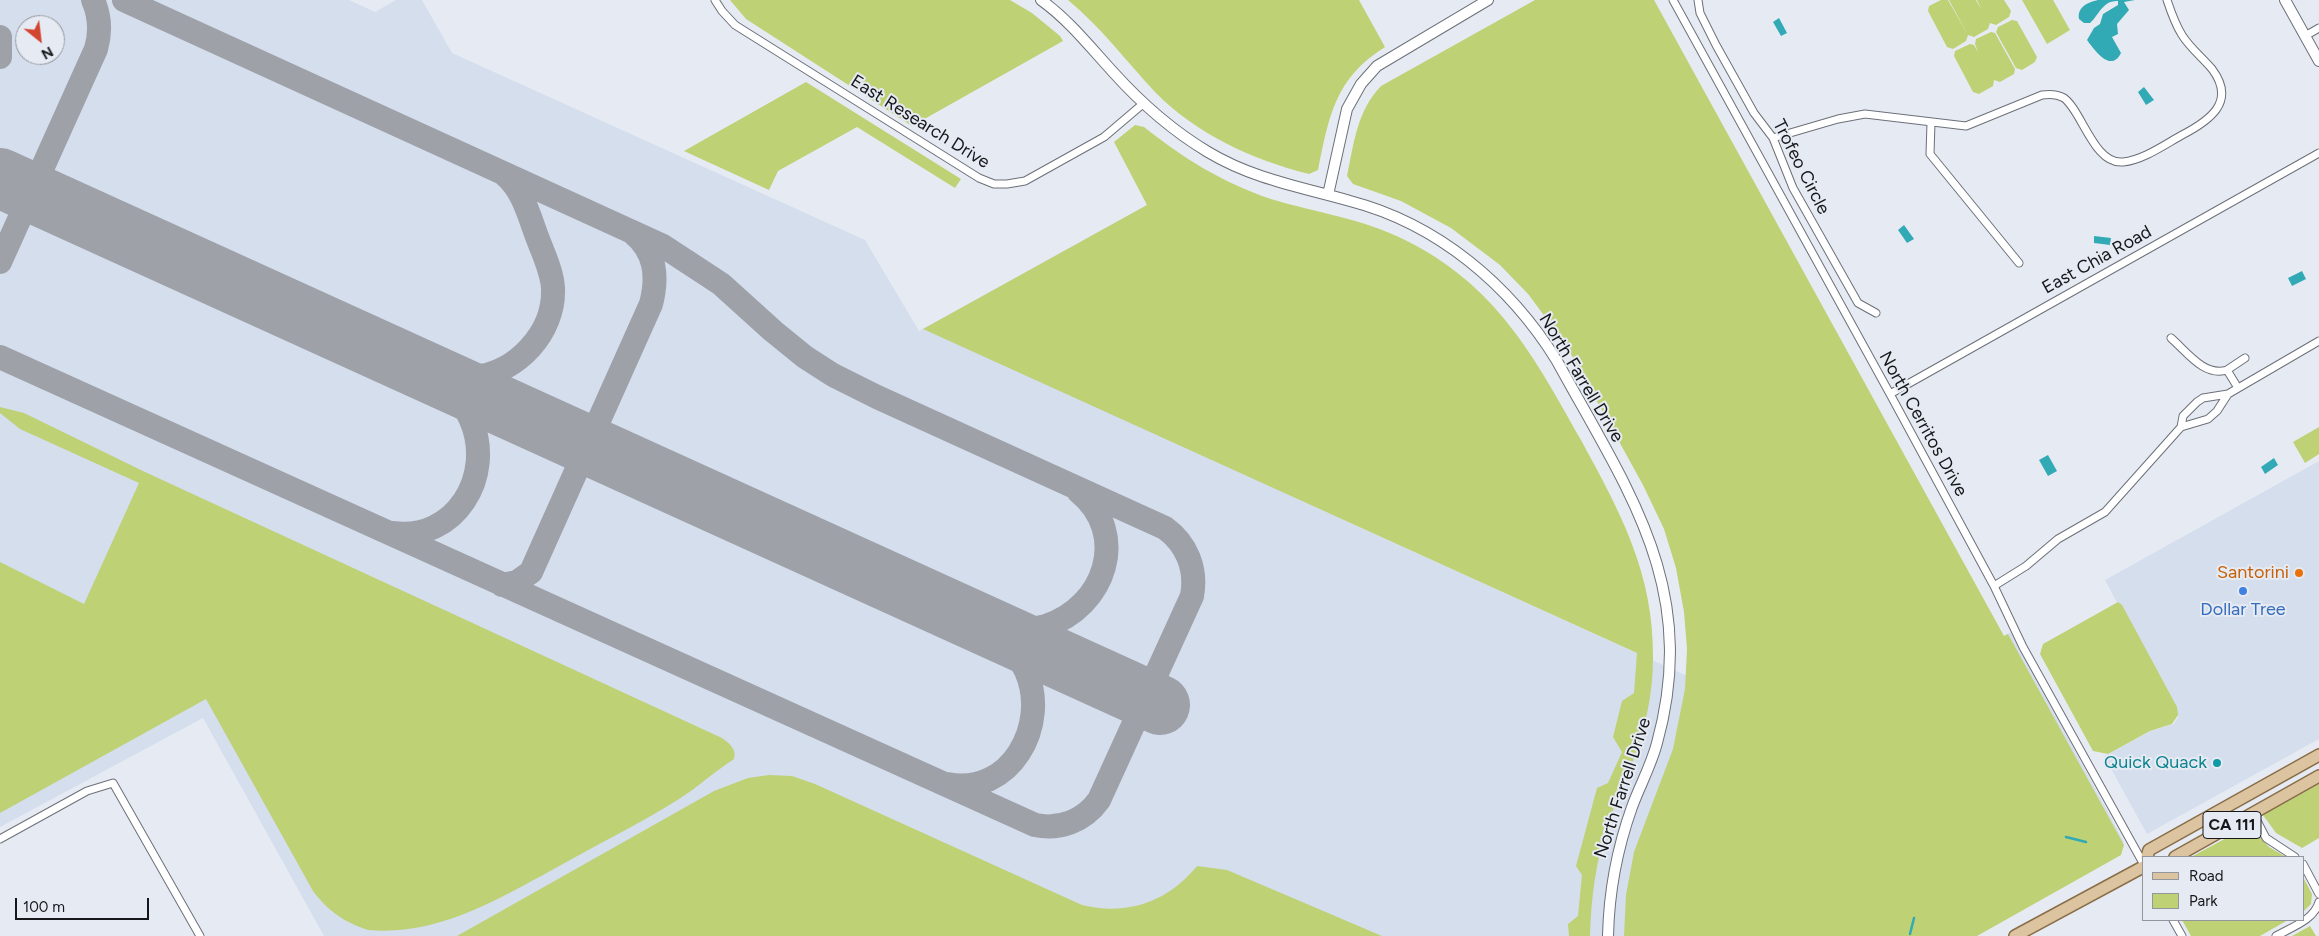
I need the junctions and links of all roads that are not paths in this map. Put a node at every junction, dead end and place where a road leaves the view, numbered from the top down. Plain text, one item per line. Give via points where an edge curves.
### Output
1 (715, 0) edge
2 (1041, 0) edge
3 (1488, 0) edge
4 (1673, 0) edge
5 (1698, 0) edge
6 (2167, 0) edge
7 (2285, 0) edge
8 (2319, 28) edge
9 (2305, 36) junction
10 (2319, 61) edge
11 (1144, 103) junction
12 (1931, 122) junction
13 (1773, 138) junction
14 (2319, 153) edge
15 (1328, 196) junction
16 (2019, 263) dead end
17 (1876, 313) dead end
18 (2171, 338) dead end
19 (2319, 341) edge
20 (2245, 358) dead end
21 (2227, 370) junction
22 (2238, 388) junction
23 (1890, 394) junction
24 (2228, 394) junction
25 (2181, 427) junction
26 (1994, 586) junction
27 (2319, 755) edge
28 (2319, 776) edge
29 (2253, 813) junction
30 (0, 839) edge
31 (2147, 856) edge
32 (2177, 856) edge
33 (2293, 856) edge
34 (2142, 863) edge
35 (2142, 866) edge
36 (2304, 866) edge
37 (2319, 894) edge
38 (2319, 902) edge
39 (2174, 921) edge
40 (2304, 921) edge
41 (2304, 921) edge
42 (2019, 935) edge
43 (200, 936) edge
44 (1608, 936) edge
45 (2182, 936) edge
46 (2276, 936) edge

1 - 11 street, East Research Drive via 735,25 979,178 994,184 1025,181 1104,137
2 - 11 street, North Farrell Drive via 1083,38
3 - 15 street via 1390,57 1368,74 1347,109
4 - 23 street, North Cerritos Drive
5 - 13 street, Trofeo Circle via 1700,13 1716,45 1754,113
6 - 12 street via 2181,34 2218,79 2221,90 2216,111 2204,123 2137,159 2122,163 2104,157 2065,99 2053,94 2042,95 1966,126
7 - 9 street
8 - 9 street
9 - 10 street
11 - 15 street, North Farrell Drive via 1194,142 1226,161 1268,180
12 - 13 street via 1865,114
12 - 16 street via 1930,154
13 - 17 street, Trofeo Circle via 1793,188 1858,303
14 - 23 street, East Chia Road
15 - 44 street, North Farrell Drive via 1375,208 1419,228 1473,264 1507,295 1557,361 1634,503 1651,541 1669,621 1668,693 1656,750 1633,804 1615,862 1610,887
18 - 21 street via 2206,369 2216,372
19 - 22 street
20 - 21 street
21 - 22 street
22 - 24 street
23 - 26 street, North Cerritos Drive
24 - 25 street via 2208,419
24 - 25 street via 2197,402 2183,416
25 - 26 street via 2104,512 2058,539 2026,566
26 - 34 street, North Cerritos Drive via 2023,647
27 - 31 main road, CA 111 via 2149,850
28 - 29 main road, CA 111
29 - 32 main road, CA 111
29 - 33 street via 2266,838
30 - 43 street via 87,791 113,783
35 - 42 main road
36 - 37 street
38 - 40 street
39 - 45 street
41 - 46 street

